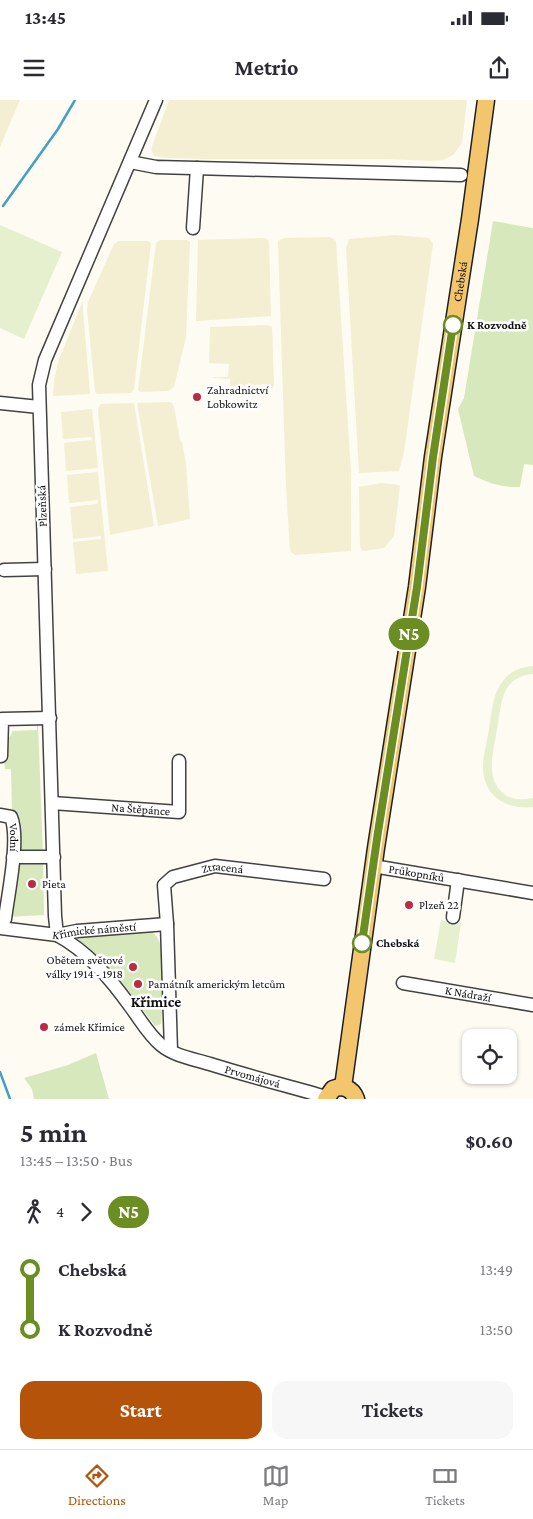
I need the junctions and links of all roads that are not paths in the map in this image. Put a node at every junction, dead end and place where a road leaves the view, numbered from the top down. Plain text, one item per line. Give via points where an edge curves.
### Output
1 (156, 100) edge
2 (486, 100) edge
3 (130, 162) junction
4 (197, 168) junction
5 (462, 175) dead end
6 (193, 228) dead end
7 (0, 403) edge
8 (39, 407) junction
9 (45, 569) junction
10 (4, 570) dead end
11 (50, 718) junction
12 (0, 756) edge
13 (179, 762) dead end
14 (52, 803) junction
15 (6, 816) edge
16 (13, 857) junction
17 (54, 857) junction
18 (373, 866) junction
19 (324, 879) dead end
20 (458, 880) junction
21 (533, 893) edge
22 (453, 917) dead end
23 (2, 923) edge
24 (167, 924) junction
25 (57, 935) junction
26 (403, 984) dead end
27 (533, 1005) edge
28 (174, 1053) junction
29 (343, 1087) junction
30 (326, 1098) edge
31 (356, 1099) edge

1 - 3 street, Plzeňská
2 - 18 main road, Chebská via 417,587
3 - 4 street via 156,167
3 - 8 street, Plzeňská via 45,360 39,385
4 - 5 street
4 - 6 street
7 - 8 street
8 - 9 street, Plzeňská
9 - 10 street
9 - 11 street, Plzeňská
11 - 12 street via 2,719
11 - 14 street, Plzeňská
13 - 14 street, Na Štěpánce via 179,812
14 - 17 street, Plzeňská
15 - 16 street, Vodní via 15,825
16 - 17 street
16 - 23 street, Vodní
17 - 25 street, Plzeňská
18 - 20 street, Průkopníků
18 - 29 main road, Chebská
19 - 24 street, Ztracená via 215,866 173,877 164,885
20 - 21 street, Průkopníků
20 - 22 street, Průkopníků
23 - 25 street
24 - 25 street, Křimické náměstí
24 - 28 street
25 - 28 street, Křimické náměstí via 94,962 153,1037
26 - 27 street, K Nádraží
28 - 30 street, Prvomájová
29 - 30 main road via 333,1089
29 - 31 main road via 352,1091

